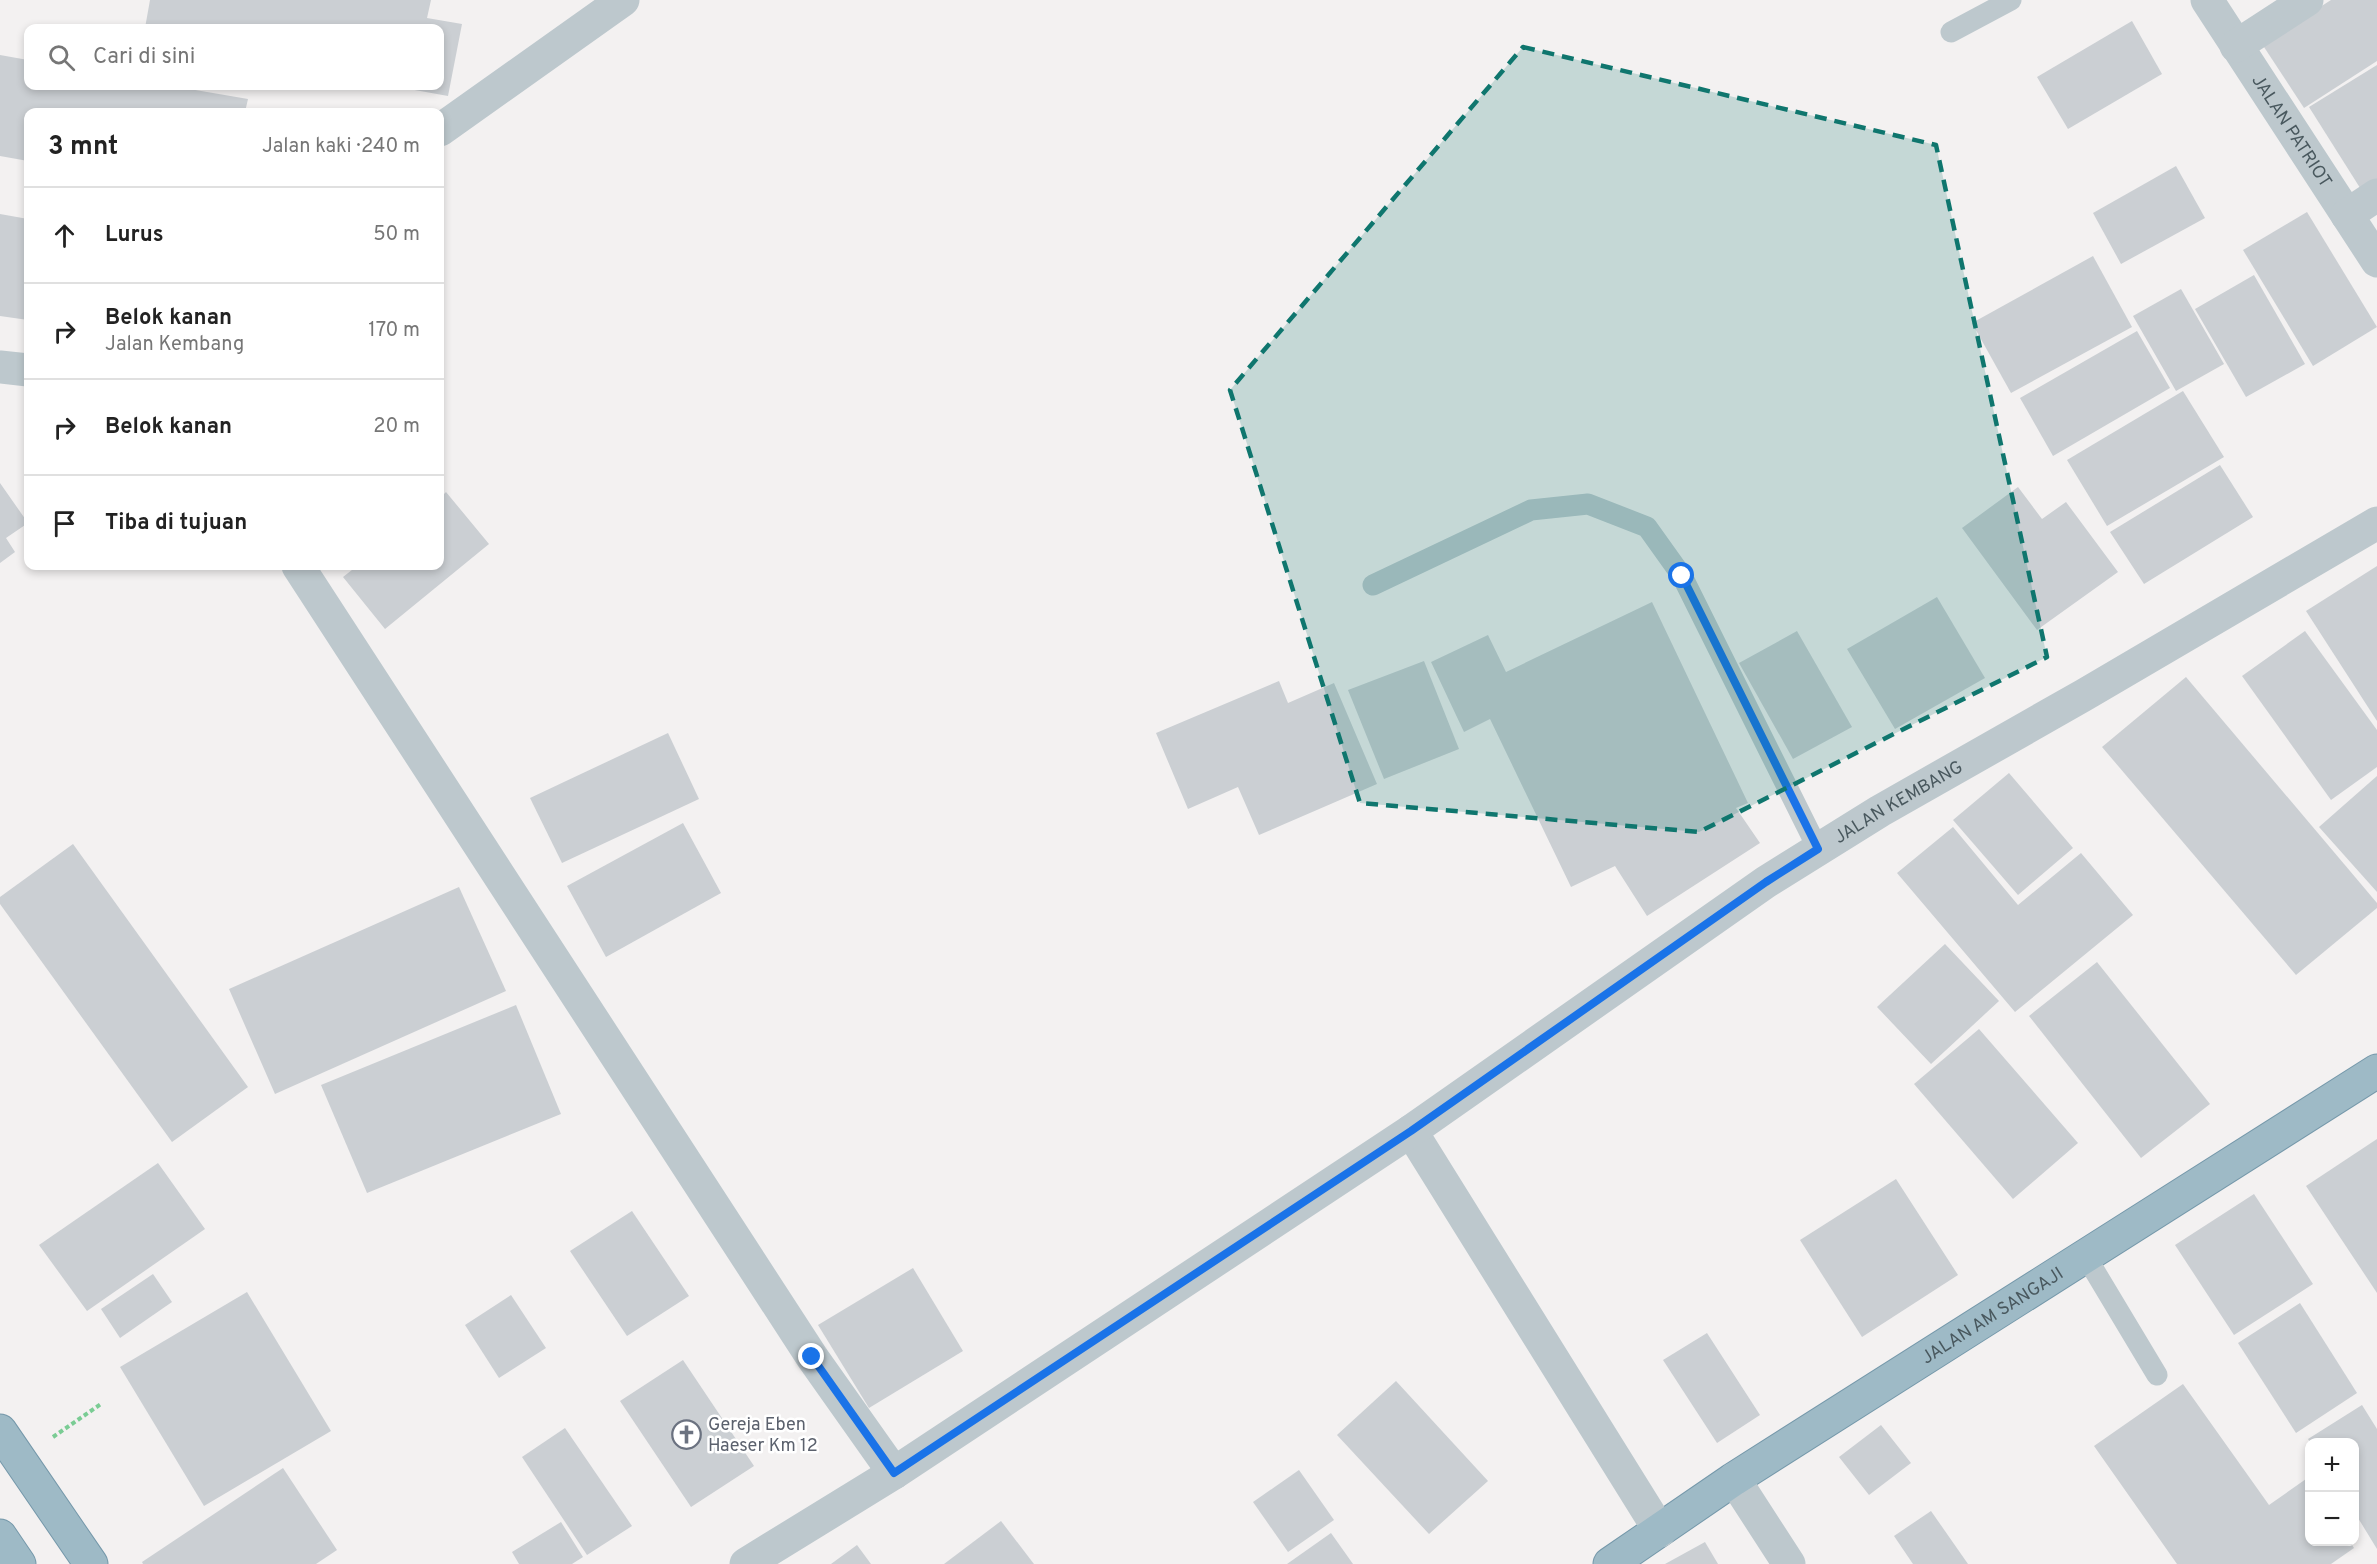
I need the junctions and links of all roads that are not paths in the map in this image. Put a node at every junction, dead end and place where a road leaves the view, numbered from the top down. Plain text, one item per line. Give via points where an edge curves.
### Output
1 (622, 0) edge
2 (2011, 0) edge
3 (2207, 0) edge
4 (2307, 0) edge
5 (1951, 32) dead end
6 (2236, 46) junction
7 (444, 127) edge
8 (2377, 195) edge
9 (2347, 215) junction
10 (2377, 261) edge
11 (0, 367) edge
12 (24, 370) edge
13 (2377, 523) edge
14 (301, 570) edge
15 (1372, 585) dead end
16 (1818, 849) junction
17 (2377, 1071) edge
18 (1411, 1131) junction
19 (2085, 1255) junction
20 (2157, 1375) dead end
21 (5, 1448) edge
22 (894, 1473) junction
23 (1734, 1479) junction
24 (1660, 1531) junction
25 (0, 1536) edge
26 (19, 1564) edge
27 (91, 1564) edge
28 (746, 1564) edge
29 (1610, 1564) edge
30 (1789, 1564) edge

1 - 7 street
2 - 5 lane
3 - 6 street, JALAN PATRIOT
4 - 6 street
6 - 9 street, JALAN PATRIOT
8 - 9 street
9 - 10 street, JALAN PATRIOT
11 - 12 street
13 - 16 street, JALAN KEMBANG
14 - 22 street via 812,1357
15 - 16 lane via 1531,510 1588,504 1647,527 1682,576
16 - 18 street, JALAN KEMBANG
17 - 19 highway, JALAN AM SANGAJI
18 - 22 street, JALAN KEMBANG
18 - 24 street
19 - 20 lane
19 - 23 highway, JALAN AM SANGAJI
21 - 27 highway
22 - 28 street, JALAN KEMBANG
23 - 24 highway, JALAN AM SANGAJI
23 - 30 street
24 - 29 highway, JALAN AM SANGAJI
25 - 26 highway

